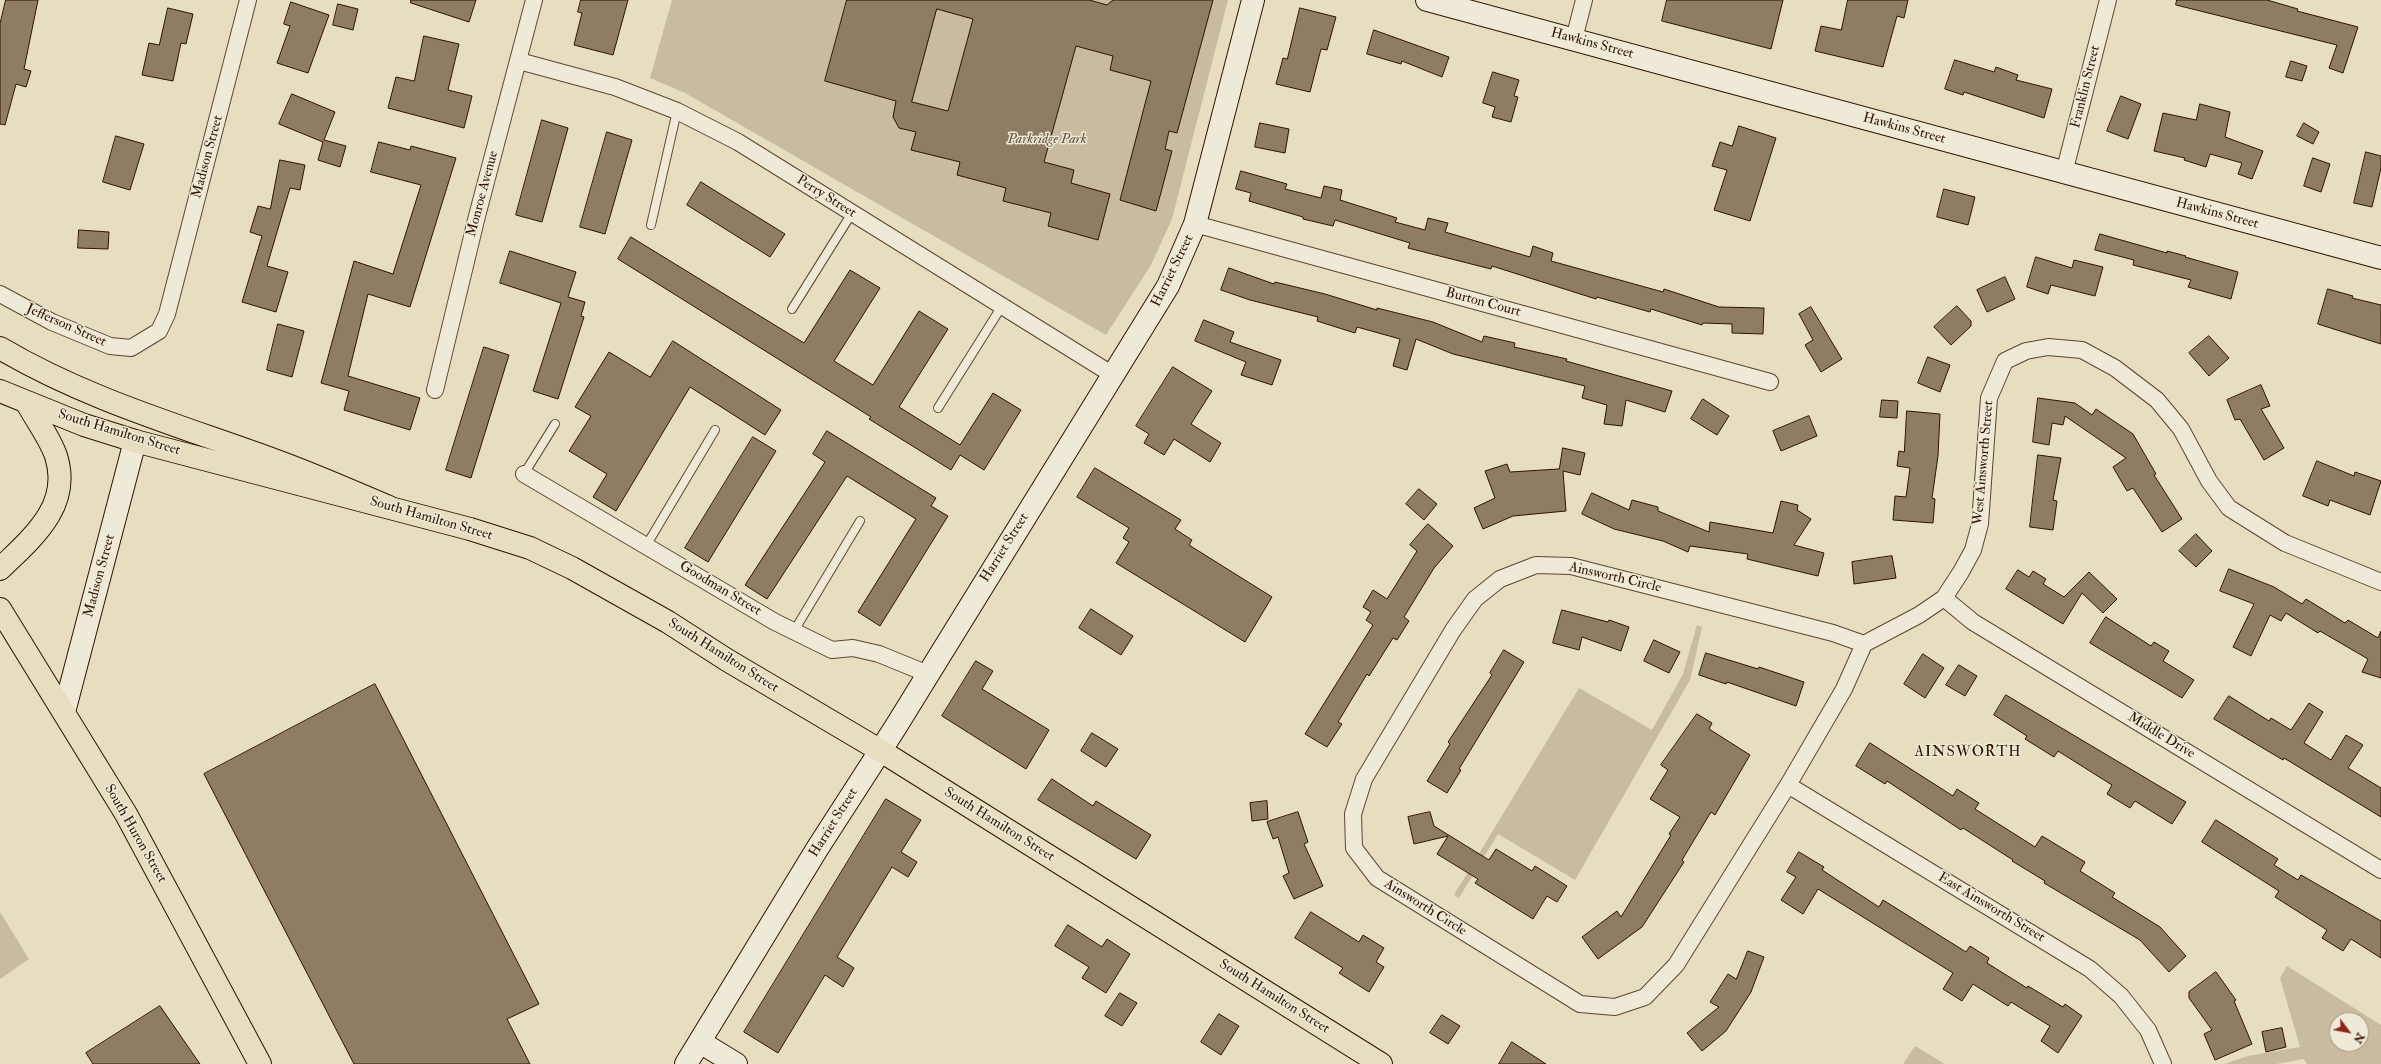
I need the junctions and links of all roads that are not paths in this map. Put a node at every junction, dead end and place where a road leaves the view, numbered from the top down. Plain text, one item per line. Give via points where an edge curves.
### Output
1 (248, 0) edge
2 (534, 0) edge
3 (1253, 0) edge
4 (1427, 0) edge
5 (1584, 0) edge
6 (2108, 0) edge
7 (1574, 39) junction
8 (519, 61) junction
9 (677, 111) junction
10 (2064, 174) junction
11 (852, 213) junction
12 (1195, 224) junction
13 (651, 225) dead end
14 (2381, 258) edge
15 (0, 294) edge
16 (1002, 306) junction
17 (792, 309) dead end
18 (167, 314) joint
19 (0, 348) edge
20 (1113, 375) junction
21 (1770, 382) dead end
22 (435, 390) dead end
23 (0, 391) edge
24 (27, 403) junction
25 (938, 408) dead end
26 (555, 424) dead end
27 (715, 430) dead end
28 (135, 441) junction
29 (524, 474) joint
30 (389, 506) junction
31 (860, 522) dead end
32 (646, 546) junction
33 (0, 569) edge
34 (2381, 582) edge
35 (1944, 598) junction
36 (0, 609) edge
37 (794, 631) junction
38 (1864, 644) junction
39 (928, 674) junction
40 (64, 712) junction
41 (881, 751) junction
42 (1788, 785) junction
43 (2381, 870) edge
44 (700, 1042) junction
45 (260, 1064) edge
46 (686, 1064) edge
47 (736, 1064) edge
48 (1381, 1064) edge
49 (2163, 1064) edge

1 - 18 street, Madison Street
2 - 8 street, Monroe Avenue
3 - 12 street, Harriet Street
4 - 7 street, Hawkins Street
5 - 7 street
6 - 10 street, Franklin Street
7 - 10 street, Hawkins Street
8 - 9 street, Perry Street via 614,87
8 - 22 street, Monroe Avenue via 477,216
9 - 11 street, Perry Street via 738,142
9 - 13 lane
10 - 14 street, Hawkins Street
11 - 16 street, Perry Street
11 - 17 lane
12 - 20 street, Harriet Street via 1168,286
12 - 21 street, Burton Court
15 - 18 street, Jefferson Street via 52,322 110,346 131,348 159,331
16 - 20 street, Perry Street
16 - 25 lane
19 - 30 main road via 36,369 106,400 275,460
20 - 39 street, Harriet Street
23 - 24 main road, South Hamilton Street
24 - 28 main road, South Hamilton Street
24 - 33 main road via 56,455 60,470 59,493 51,513 37,533
26 - 29 lane
27 - 32 lane
28 - 30 main road, South Hamilton Street
28 - 40 street, Madison Street
29 - 32 street, Goodman Street
30 - 41 main road, South Hamilton Street via 530,548 572,568 668,622
31 - 37 lane
32 - 37 street, Goodman Street
34 - 35 street, West Ainsworth Street via 2285,543 2229,508 2209,481 2181,428 2158,400 2115,368 2082,350 2048,347 2026,351 2006,360 1989,398 1980,524 1973,550
35 - 38 street via 1919,616
35 - 43 street, Middle Drive via 1973,622
36 - 40 main road, South Huron Street
37 - 39 street, Goodman Street via 832,650 853,648 879,654
38 - 42 street, Ainsworth Circle via 1844,689
38 - 42 street, Ainsworth Circle via 1833,633 1571,566 1536,565 1500,579 1475,598 1364,779 1353,814 1354,848 1377,878 1580,1004 1615,1007 1645,997 1676,965
39 - 41 street, Harriet Street
40 - 45 main road, South Huron Street via 126,814
41 - 44 street, Harriet Street via 817,849
41 - 48 main road, South Hamilton Street
42 - 49 street, East Ainsworth Street via 2090,969 2121,996 2148,1030
44 - 46 street, Harriet Street
44 - 47 street

